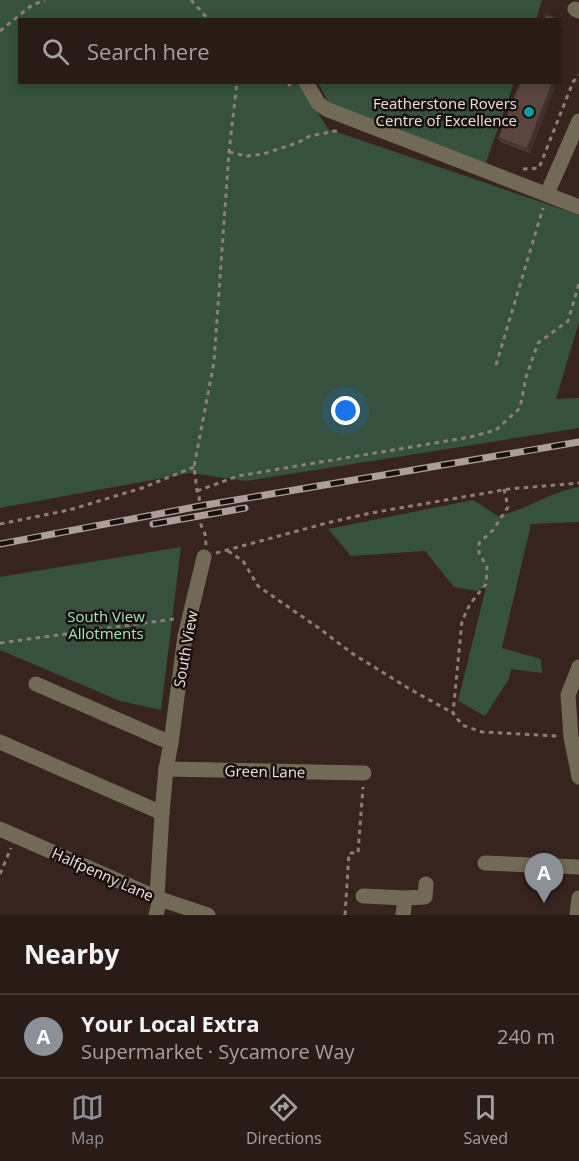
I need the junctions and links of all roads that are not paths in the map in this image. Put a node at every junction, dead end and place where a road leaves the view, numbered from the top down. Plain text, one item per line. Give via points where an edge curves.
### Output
1 (307, 84) edge
2 (579, 121) edge
3 (547, 194) junction
4 (579, 207) edge
5 (204, 557) road end
6 (579, 667) edge
7 (36, 684) dead end
8 (0, 742) edge
9 (171, 743) junction
10 (578, 767) edge
11 (166, 769) junction
12 (364, 773) road end
13 (162, 813) junction
14 (0, 829) edge
15 (485, 863) dead end
16 (579, 867) edge
17 (426, 884) dead end
18 (363, 896) dead end
19 (159, 898) junction
20 (405, 898) junction
21 (579, 898) edge
22 (156, 915) edge
23 (208, 915) edge
24 (403, 915) edge
25 (577, 915) edge

1 - 3 street via 326,109
2 - 3 street
3 - 4 street
5 - 9 street, South View via 185,636
6 - 10 street via 568,695
7 - 9 street
8 - 13 street
9 - 11 street, South View
11 - 12 street, Green Lane
11 - 13 street, South View
13 - 19 street, South View
14 - 19 street, Halfpenny Lane
15 - 16 street
17 - 20 street via 425,897
18 - 20 street
19 - 22 street, South View
19 - 23 street, Halfpenny Lane
20 - 24 street
21 - 25 street

